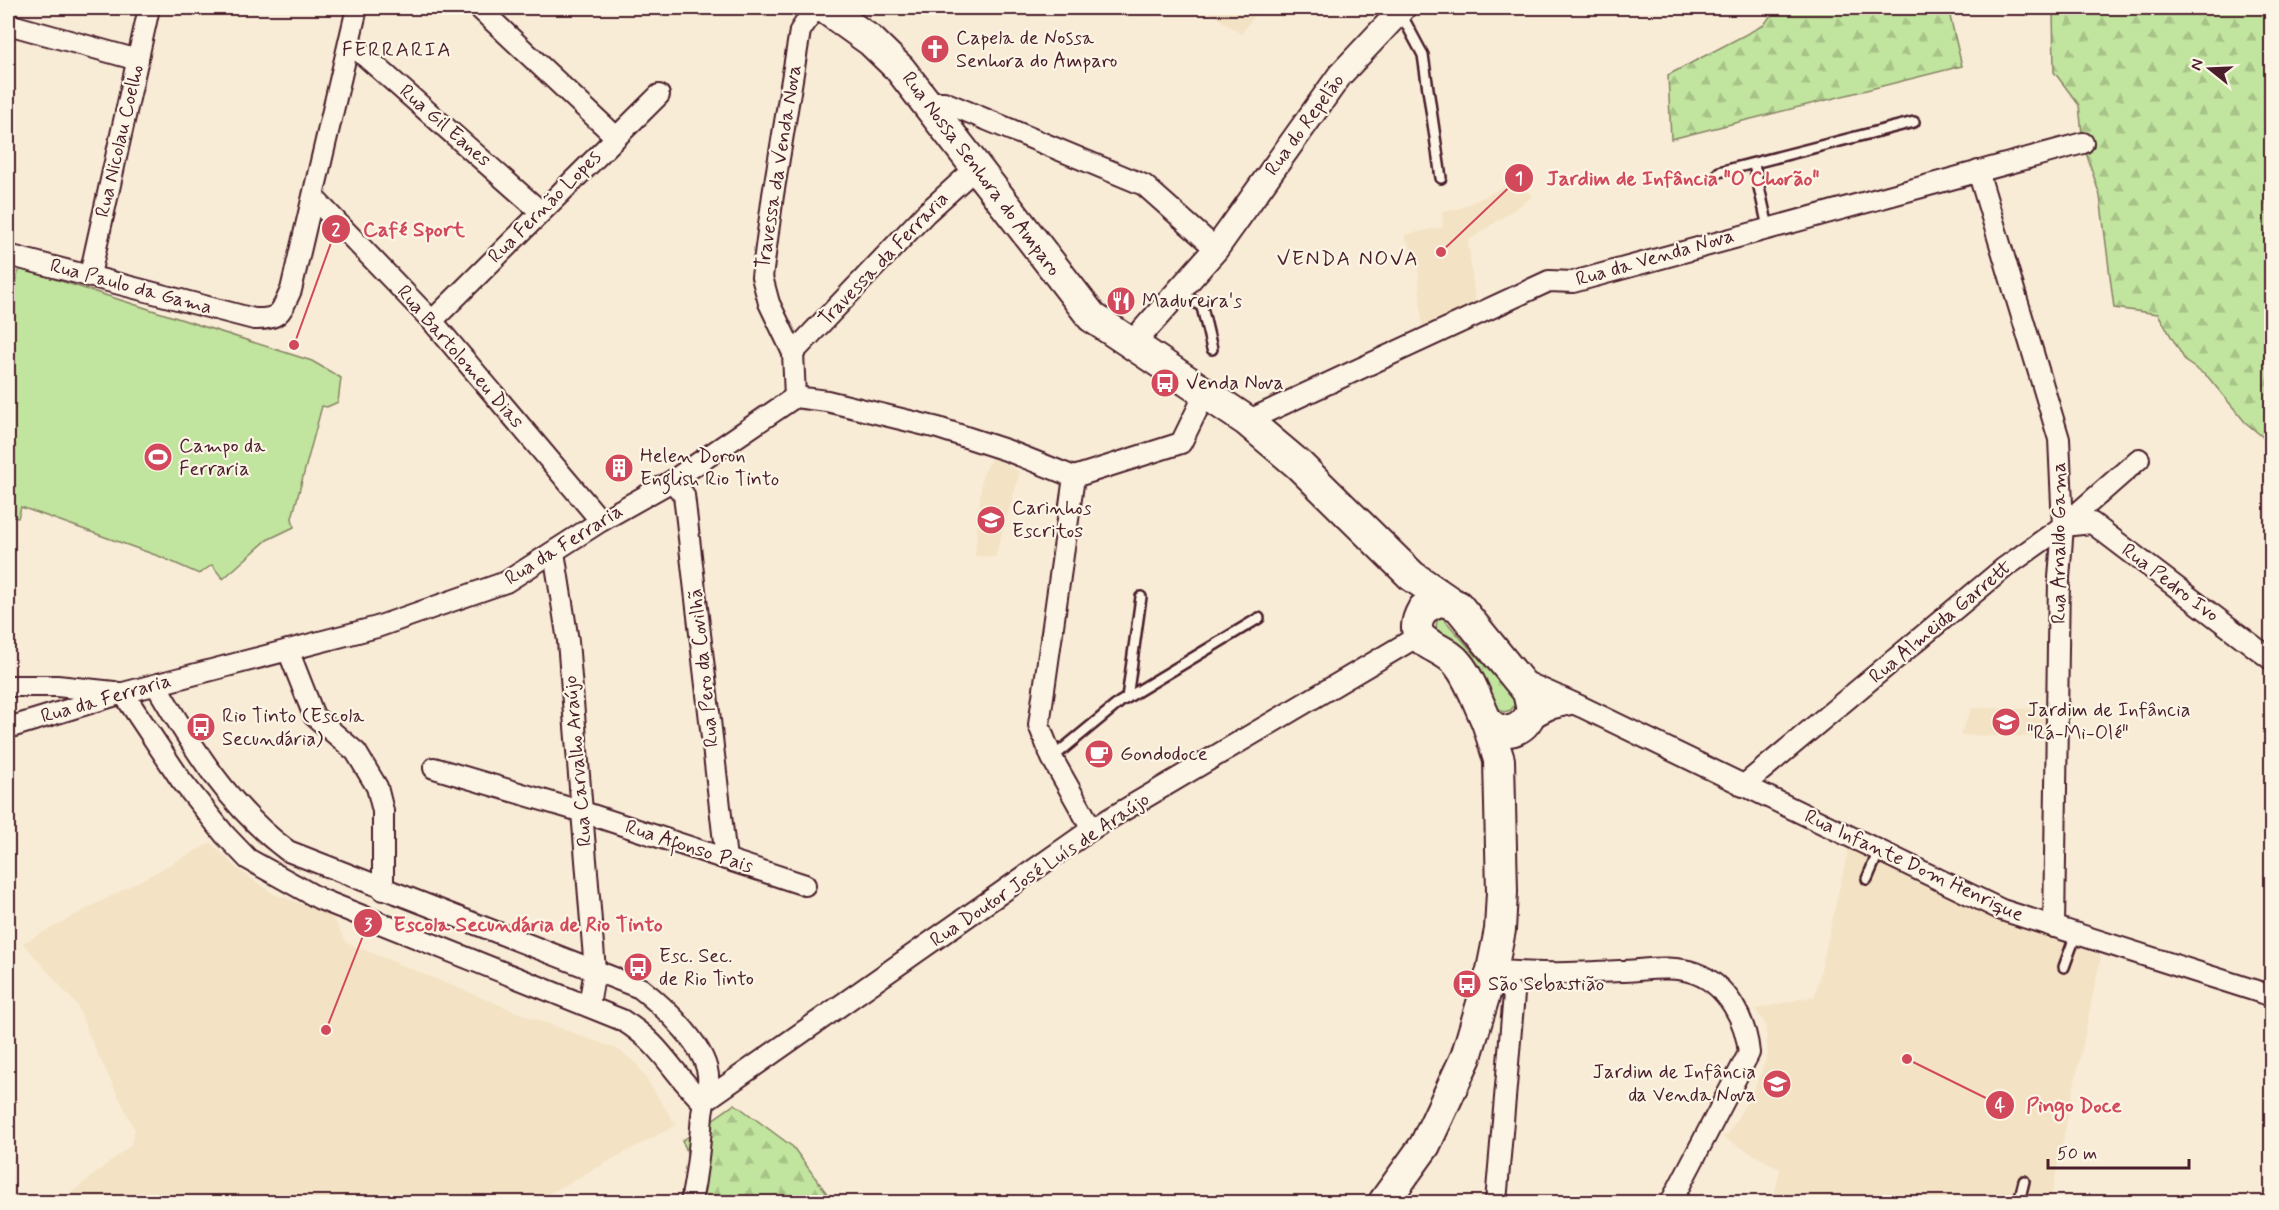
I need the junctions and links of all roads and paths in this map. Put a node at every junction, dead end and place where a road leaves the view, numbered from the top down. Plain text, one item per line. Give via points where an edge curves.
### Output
1 (149, 8) edge
2 (357, 8) edge
3 (479, 8) edge
4 (815, 8) edge
5 (825, 8) edge
6 (1401, 9) edge
7 (8, 24) edge
8 (349, 42) junction
9 (138, 60) junction
10 (659, 95) dead end
11 (927, 102) junction
12 (1914, 122) dead end
13 (616, 137) junction
14 (2083, 143) dead end
15 (1754, 165) junction
16 (977, 167) junction
17 (1978, 171) junction
18 (1719, 172) dead end
19 (1441, 178) dead end
20 (314, 198) junction
21 (540, 211) junction
22 (1768, 227) junction
23 (1216, 249) junction
24 (8, 255) edge
25 (90, 275) junction
26 (1179, 290) junction
27 (432, 321) junction
28 (1132, 344) junction
29 (1212, 349) dead end
30 (793, 353) junction
31 (1205, 394) junction
32 (795, 397) junction
33 (1247, 421) junction
34 (2139, 459) dead end
35 (1074, 477) junction
36 (672, 481) junction
37 (601, 521) junction
38 (2063, 526) junction
39 (554, 552) junction
40 (1412, 576) junction
41 (1141, 597) dead end
42 (1450, 602) junction
43 (1258, 618) dead end
44 (1419, 626) junction
45 (288, 650) junction
46 (2271, 660) edge
47 (1516, 678) junction
48 (156, 685) junction
49 (8, 686) edge
50 (123, 693) junction
51 (1127, 698) junction
52 (1570, 704) junction
53 (1510, 724) junction
54 (8, 728) edge
55 (1052, 758) junction
56 (434, 768) dead end
57 (1743, 786) junction
58 (583, 812) junction
59 (1092, 829) junction
60 (1879, 851) junction
61 (726, 859) junction
62 (358, 879) junction
63 (1867, 879) dead end
64 (805, 885) dead end
65 (383, 890) junction
66 (345, 910) junction
67 (2054, 927) junction
68 (2076, 934) junction
69 (2064, 967) dead end
70 (595, 970) junction
71 (1492, 970) junction
72 (2271, 996) edge
73 (589, 1005) junction
74 (703, 1102) junction
75 (2024, 1181) dead end
76 (691, 1203) edge
77 (1384, 1203) edge
78 (1496, 1203) edge
79 (1671, 1203) edge
80 (2019, 1203) edge

1 - 9 street, Rua Nicolau Coelho
2 - 8 street
3 - 13 street
4 - 30 street, Travessa da Venda Nova via 800,31 762,277 769,303
5 - 11 main road, Rua Nossa Senhora do Amparo via 871,41
6 - 19 lane via 1424,55
6 - 23 street, Rua do Repelão via 1340,75
7 - 9 street
8 - 20 street
8 - 21 street, Rua Gil Eanes
9 - 25 street, Rua Nicolau Coelho
10 - 13 street, Rua Fernão Lopes
11 - 16 main road, Rua Nossa Senhora do Amparo
11 - 23 street via 944,102 1144,185
12 - 15 lane
13 - 21 street, Rua Fernão Lopes
14 - 17 street, Rua da Venda Nova
15 - 18 lane
15 - 22 lane
16 - 28 main road, Rua Nossa Senhora do Amparo via 1092,317
16 - 30 street, Travessa da Ferraria via 926,213
17 - 22 street, Rua da Venda Nova
17 - 38 street, Rua Arnaldo Gama via 2059,440
20 - 25 street, Rua Paulo da Gama via 291,290 281,312 271,320 254,319
20 - 27 street, Rua Bartolomeu Dias
21 - 27 street, Rua Fernão Lopes
22 - 33 street, Rua da Venda Nova via 1573,282 1549,281
23 - 26 street, Rua do Repelão
24 - 25 street, Rua Paulo da Gama
26 - 28 street, Rua do Repelão
26 - 29 lane via 1202,307
27 - 37 street, Rua Bartolomeu Dias
28 - 31 main road, Rua Nossa Senhora do Amparo
30 - 32 street, Travessa da Venda Nova
31 - 33 main road, Rua Nossa Senhora do Amparo
31 - 35 street via 1181,443
32 - 35 street via 938,428
32 - 36 street, Rua da Ferraria
33 - 40 main road, Rua Nossa Senhora do Amparo via 1299,465
34 - 38 street, Rua Almeida Garrett
35 - 55 street via 1040,725
36 - 37 street, Rua da Ferraria
36 - 61 street, Rua Pero da Covilhã via 684,495
37 - 39 street, Rua da Ferraria
38 - 46 street, Rua Pedro Ivo via 2092,523
38 - 57 street, Rua Almeida Garrett via 2004,568
38 - 67 street, Rua Arnaldo Gama
39 - 45 street, Rua da Ferraria via 506,582 377,627
39 - 58 street, Rua Carvalho Araújo via 568,641
40 - 42 main road, Rua Nossa Senhora do Amparo
40 - 44 main road
41 - 51 lane
42 - 44 main road via 1431,603
42 - 47 main road, Rua Nossa Senhora do Amparo via 1458,606
43 - 51 lane
44 - 53 main road via 1425,643 1458,663
44 - 59 street, Rua Doutor José Luís de Araújo
45 - 48 street, Rua da Ferraria
45 - 65 street via 314,716 356,752 376,787 383,811
47 - 52 street, Rua Infante Dom Henrique via 1559,695
47 - 53 main road, Rua Nossa Senhora do Amparo via 1532,701
48 - 50 street, Rua da Ferraria
48 - 62 street via 201,757 264,833 288,851
49 - 50 street
50 - 54 street, Rua da Ferraria
50 - 66 street via 181,780 248,859
51 - 55 lane
52 - 53 street
52 - 57 street, Rua Infante Dom Henrique
53 - 71 main road via 1499,760 1502,892
55 - 59 street
56 - 58 street, Rua Afonso Pais
57 - 60 street, Rua Infante Dom Henrique
58 - 61 street, Rua Afonso Pais
58 - 70 street, Rua Carvalho Araújo
59 - 74 street, Rua Doutor José Luís de Araújo
60 - 63 lane
60 - 67 street, Rua Infante Dom Henrique via 2002,910
61 - 64 street, Rua Afonso Pais
62 - 65 street
62 - 66 street
65 - 70 street
66 - 73 street
67 - 68 street, Rua Infante Dom Henrique
68 - 69 lane
68 - 72 street, Rua Infante Dom Henrique
70 - 73 street, Rua Carvalho Araújo
70 - 74 street via 640,988 668,1009 706,1065 709,1082
71 - 77 main road via 1466,1057 1425,1145
71 - 78 street via 1514,994
71 - 79 street via 1534,975 1681,969 1710,981 1725,995 1741,1016 1749,1053
73 - 74 street via 644,1033
74 - 76 street via 699,1166
75 - 80 lane

